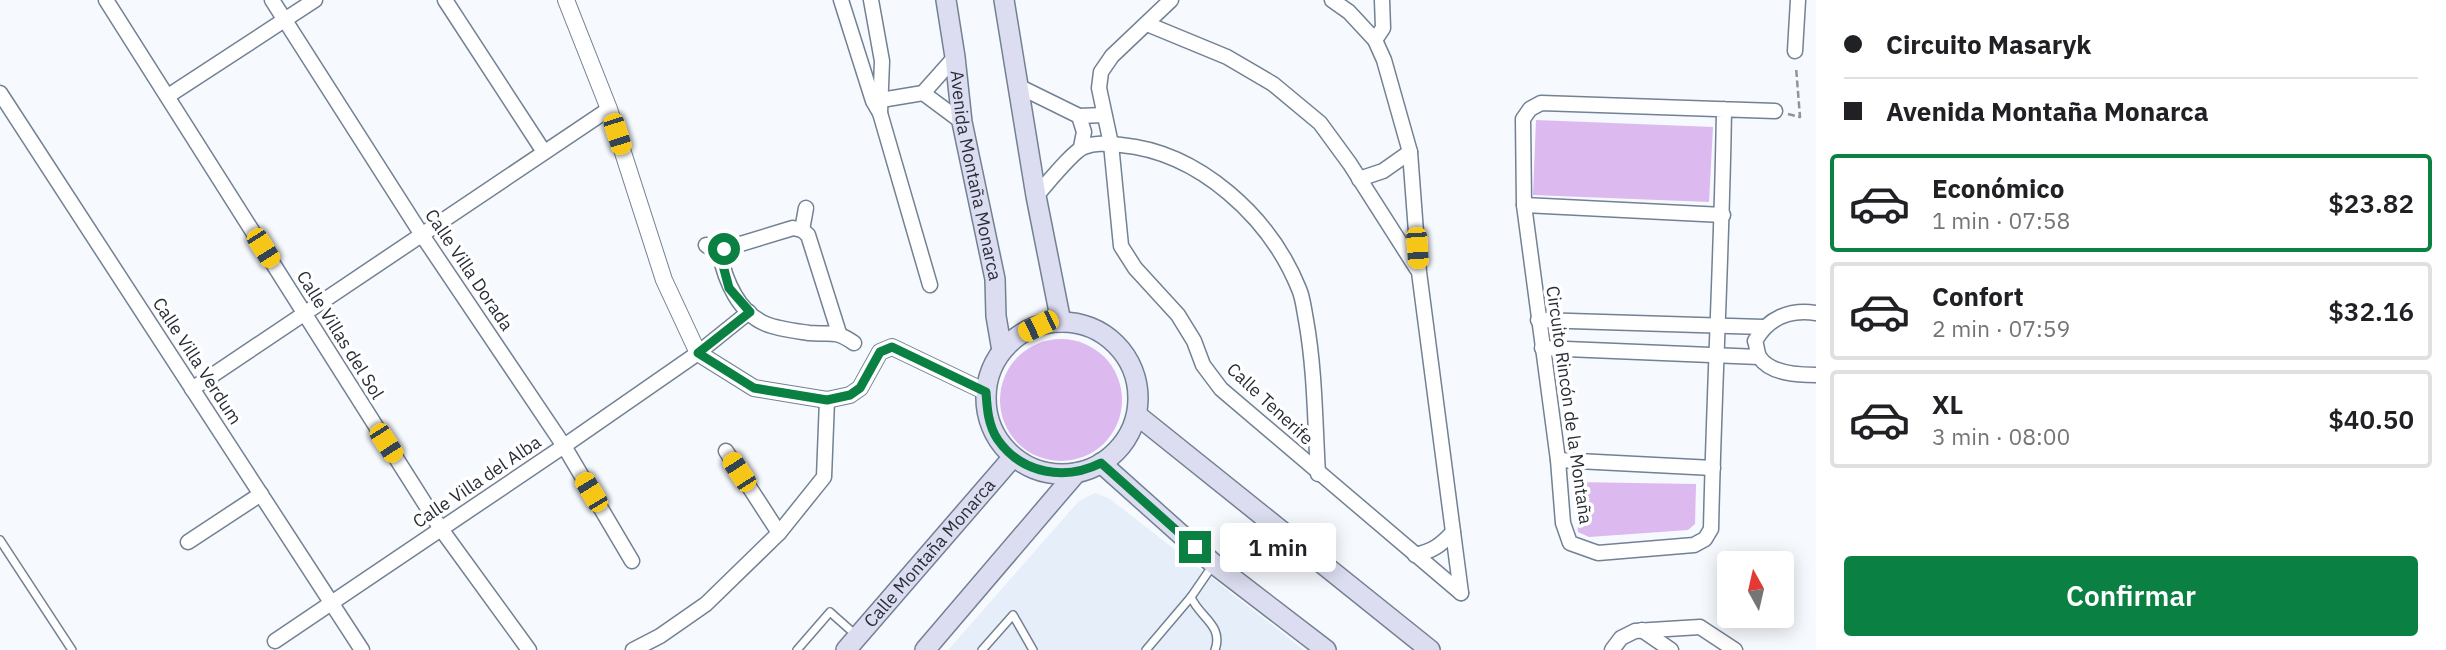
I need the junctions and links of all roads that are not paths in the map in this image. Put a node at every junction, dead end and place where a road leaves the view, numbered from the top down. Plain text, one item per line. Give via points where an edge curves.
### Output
1 (106, 0) edge
2 (272, 0) edge
3 (315, 0) edge
4 (445, 0) edge
5 (566, 0) edge
6 (841, 0) edge
7 (871, 0) edge
8 (946, 0) edge
9 (1004, 0) edge
10 (1171, 0) edge
11 (1332, 0) edge
12 (1382, 0) edge
13 (1798, 0) edge
14 (285, 19) junction
15 (1147, 24) junction
16 (1375, 40) junction
17 (1795, 51) road end
18 (955, 57) junction
19 (1018, 86) junction
20 (0, 93) edge
21 (923, 93) junction
22 (168, 96) junction
23 (879, 104) junction
24 (1724, 108) junction
25 (609, 109) junction
26 (1775, 111) road end
27 (1104, 115) junction
28 (1080, 116) junction
29 (962, 122) junction
30 (1111, 144) junction
31 (1082, 147) junction
32 (544, 152) junction
33 (1410, 152) junction
34 (1359, 179) junction
35 (1036, 196) junction
36 (1524, 205) junction
37 (806, 208) dead end
38 (1723, 215) junction
39 (802, 230) junction
40 (422, 235) junction
41 (706, 245) dead end
42 (720, 254) junction
43 (1419, 272) junction
44 (930, 285) dead end
45 (750, 312) junction
46 (1816, 313) edge
47 (303, 314) junction
48 (1538, 320) junction
49 (1061, 322) junction
50 (1717, 326) junction
51 (1763, 327) junction
52 (839, 333) junction
53 (855, 343) dead end
54 (1542, 348) junction
55 (1002, 351) junction
56 (698, 353) junction
57 (1716, 354) junction
58 (1759, 357) junction
59 (1816, 375) edge
60 (192, 389) junction
61 (986, 392) junction
62 (827, 400) junction
63 (1137, 415) junction
64 (564, 446) junction
65 (726, 451) dead end
66 (1013, 457) junction
67 (1558, 460) junction
68 (1101, 463) junction
69 (1713, 468) junction
70 (1076, 472) junction
71 (1318, 474) junction
72 (261, 494) junction
73 (441, 528) junction
74 (1453, 532) junction
75 (779, 533) junction
76 (0, 540) edge
77 (188, 542) dead end
78 (1415, 555) junction
79 (632, 561) dead end
80 (1214, 564) junction
81 (1191, 597) junction
82 (332, 603) junction
83 (1642, 630) junction
84 (275, 641) dead end
85 (853, 643) edge
86 (1147, 649) edge
87 (72, 650) edge
88 (362, 650) edge
89 (529, 650) edge
90 (633, 650) edge
91 (797, 650) edge
92 (925, 650) edge
93 (982, 650) edge
94 (1033, 650) edge
95 (1215, 650) edge
96 (1326, 650) edge
97 (1430, 650) edge
98 (1612, 650) edge
99 (1671, 650) edge
100 (1735, 650) edge

1 - 22 street, Calle Villas del Sol
2 - 14 street, Calle Villa Dorada
3 - 14 street
4 - 32 street
5 - 25 street
6 - 23 street
7 - 23 street via 882,61
8 - 18 main road, Avenida Montaña Monarca
9 - 19 main road
10 - 15 street, Calle Tenerife
11 - 16 street
12 - 16 street via 1383,28
13 - 17 street
14 - 22 street
14 - 40 street, Calle Villa Dorada
15 - 27 street, Calle Tenerife via 1121,46 1101,72
15 - 34 street via 1227,57 1273,84 1320,124
16 - 33 street
18 - 21 street
18 - 29 main road, Avenida Montaña Monarca
19 - 28 street
19 - 35 main road
20 - 60 street, Calle Villa Verdum
21 - 23 street
21 - 29 street
22 - 47 street, Calle Villas del Sol
23 - 44 street
24 - 26 street, Circuito Rincón de la Montaña
24 - 36 street, Circuito Rincón de la Montaña via 1541,103 1522,119
24 - 38 street, Circuito Rincón de la Montaña
25 - 32 street
25 - 56 street via 664,280
27 - 28 street
27 - 30 street, Calle Tenerife
28 - 31 street
29 - 55 main road, Avenida Montaña Monarca via 995,279
30 - 31 street
30 - 71 street, Calle Tenerife via 1121,246 1178,315 1203,365 1221,389
30 - 71 street via 1145,147 1185,162 1229,194 1284,259 1300,291 1311,345
31 - 35 street
32 - 40 street
33 - 34 street via 1394,165
33 - 43 street
34 - 43 street
35 - 49 main road
36 - 38 street
36 - 48 street, Circuito Rincón de la Montaña
37 - 39 street
38 - 50 street, Circuito Rincón de la Montaña
39 - 42 street via 793,228
39 - 52 street via 808,235
40 - 47 street
40 - 64 street, Calle Villa Dorada
41 - 42 street
42 - 45 street via 729,288
43 - 74 street
45 - 52 street via 765,323 810,333
45 - 56 street, Calle Villa del Alba
46 - 51 street via 1791,312
47 - 60 street
47 - 73 street, Calle Villas del Sol
48 - 50 street
48 - 54 street, Circuito Rincón de la Montaña
49 - 55 main road via 1028,330
49 - 63 main road via 1084,325 1121,350 1133,370
50 - 51 street
50 - 57 street, Circuito Rincón de la Montaña
51 - 58 street via 1755,341
52 - 53 street
54 - 57 street
54 - 67 street, Circuito Rincón de la Montaña
55 - 61 main road
56 - 62 street via 754,388
56 - 64 street, Calle Villa del Alba
57 - 58 street
57 - 69 street, Circuito Rincón de la Montaña
58 - 59 street via 1769,366 1796,375
60 - 72 street, Calle Villa Verdum
61 - 62 street via 892,347 880,352 860,388
61 - 66 main road via 988,416 997,439
62 - 75 street via 824,477
63 - 68 main road via 1117,450
63 - 97 main road
64 - 73 street, Calle Villa del Alba
64 - 79 street, Calle Villa Dorada
65 - 75 street
66 - 70 main road via 1054,474
66 - 85 main road, Calle Montaña Monarca
67 - 69 street
67 - 69 street, Circuito Rincón de la Montaña via 1563,523 1570,543 1598,553 1694,545 1705,539 1711,528
68 - 70 main road
68 - 80 main road
70 - 92 main road
71 - 78 street, Calle Tenerife
72 - 77 street
72 - 82 street, Calle Villa Verdum
73 - 82 street, Calle Villa del Alba
73 - 89 street, Calle Villas del Sol
74 - 78 street via 1430,552
74 - 78 street, Calle Tenerife via 1461,593
75 - 90 street via 706,604
76 - 87 lane
80 - 81 lane
80 - 96 main road
81 - 86 lane
81 - 95 lane via 1213,625
82 - 84 street, Calle Villa del Alba
82 - 88 street, Calle Villa Verdum
83 - 98 street via 1621,638
83 - 99 street
83 - 100 street via 1700,627
85 - 91 lane via 830,612
93 - 94 lane via 1013,615

